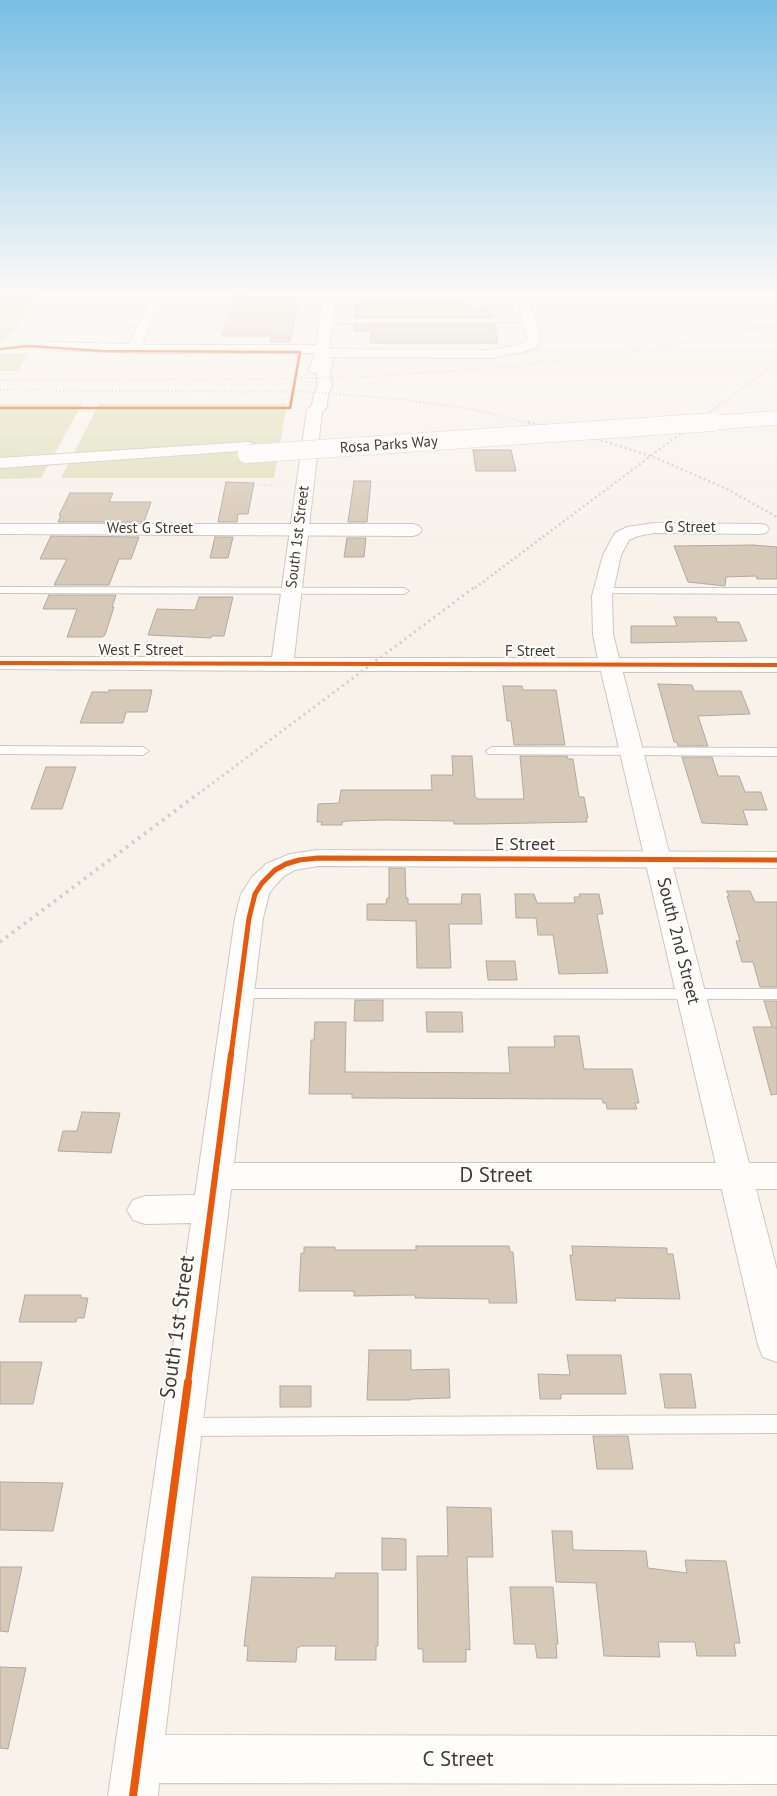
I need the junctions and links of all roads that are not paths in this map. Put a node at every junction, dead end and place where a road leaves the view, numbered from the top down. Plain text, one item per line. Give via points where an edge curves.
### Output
1 (315, 377) edge
2 (777, 411) edge
3 (777, 418) edge
4 (247, 450) junction
5 (0, 463) edge
6 (0, 471) edge
7 (0, 529) edge
8 (299, 529) junction
9 (413, 530) dead end
10 (760, 530) dead end
11 (622, 537) joint
12 (0, 590) edge
13 (292, 591) junction
14 (404, 591) dead end
15 (603, 591) junction
16 (777, 591) edge
17 (0, 663) edge
18 (282, 664) junction
19 (610, 665) junction
20 (777, 665) edge
21 (0, 750) edge
22 (143, 751) dead end
23 (492, 751) dead end
24 (632, 751) junction
25 (777, 752) edge
26 (657, 859) junction
27 (777, 860) edge
28 (275, 870) joint
29 (240, 994) junction
30 (691, 994) junction
31 (777, 994) edge
32 (735, 1176) junction
33 (777, 1176) edge
34 (212, 1193) junction
35 (145, 1210) dead end
36 (777, 1345) edge
37 (777, 1424) edge
38 (181, 1427) junction
39 (777, 1760) edge
40 (136, 1778) edge

1 - 8 main road, South 1st Street via 310,407 315,410
2 - 4 main road, Rosa Parks Way
3 - 4 main road, Rosa Parks Way, bridge
4 - 5 main road, Rosa Parks Way
4 - 6 main road, Rosa Parks Way
7 - 8 main road, West G Street
8 - 9 main road
8 - 13 main road, South 1st Street
10 - 11 main road, G Street via 654,528 633,531
11 - 15 main road, South 2nd Street via 612,555
12 - 13 lane
13 - 14 lane
13 - 18 main road, South 1st Street
15 - 16 lane
15 - 19 main road, South 2nd Street via 602,624
17 - 18 main road, West F Street
18 - 19 main road, F Street
19 - 20 main road, F Street
19 - 24 main road, South 2nd Street
21 - 22 lane
23 - 24 lane
24 - 25 lane
24 - 26 main road, South 2nd Street
26 - 27 main road, E Street
26 - 28 main road, E Street via 318,858 299,860
26 - 30 main road, South 2nd Street
28 - 29 main road, South 1st Street via 262,883 251,906
29 - 30 lane
29 - 34 main road, South 1st Street
30 - 31 lane
30 - 32 main road, South 2nd Street
32 - 33 main road, D Street
32 - 34 main road, D Street
32 - 36 main road, South 2nd Street
34 - 35 main road, D Street
34 - 38 main road, South 1st Street
37 - 38 lane
38 - 40 main road, South 1st Street
39 - 40 main road, C Street

